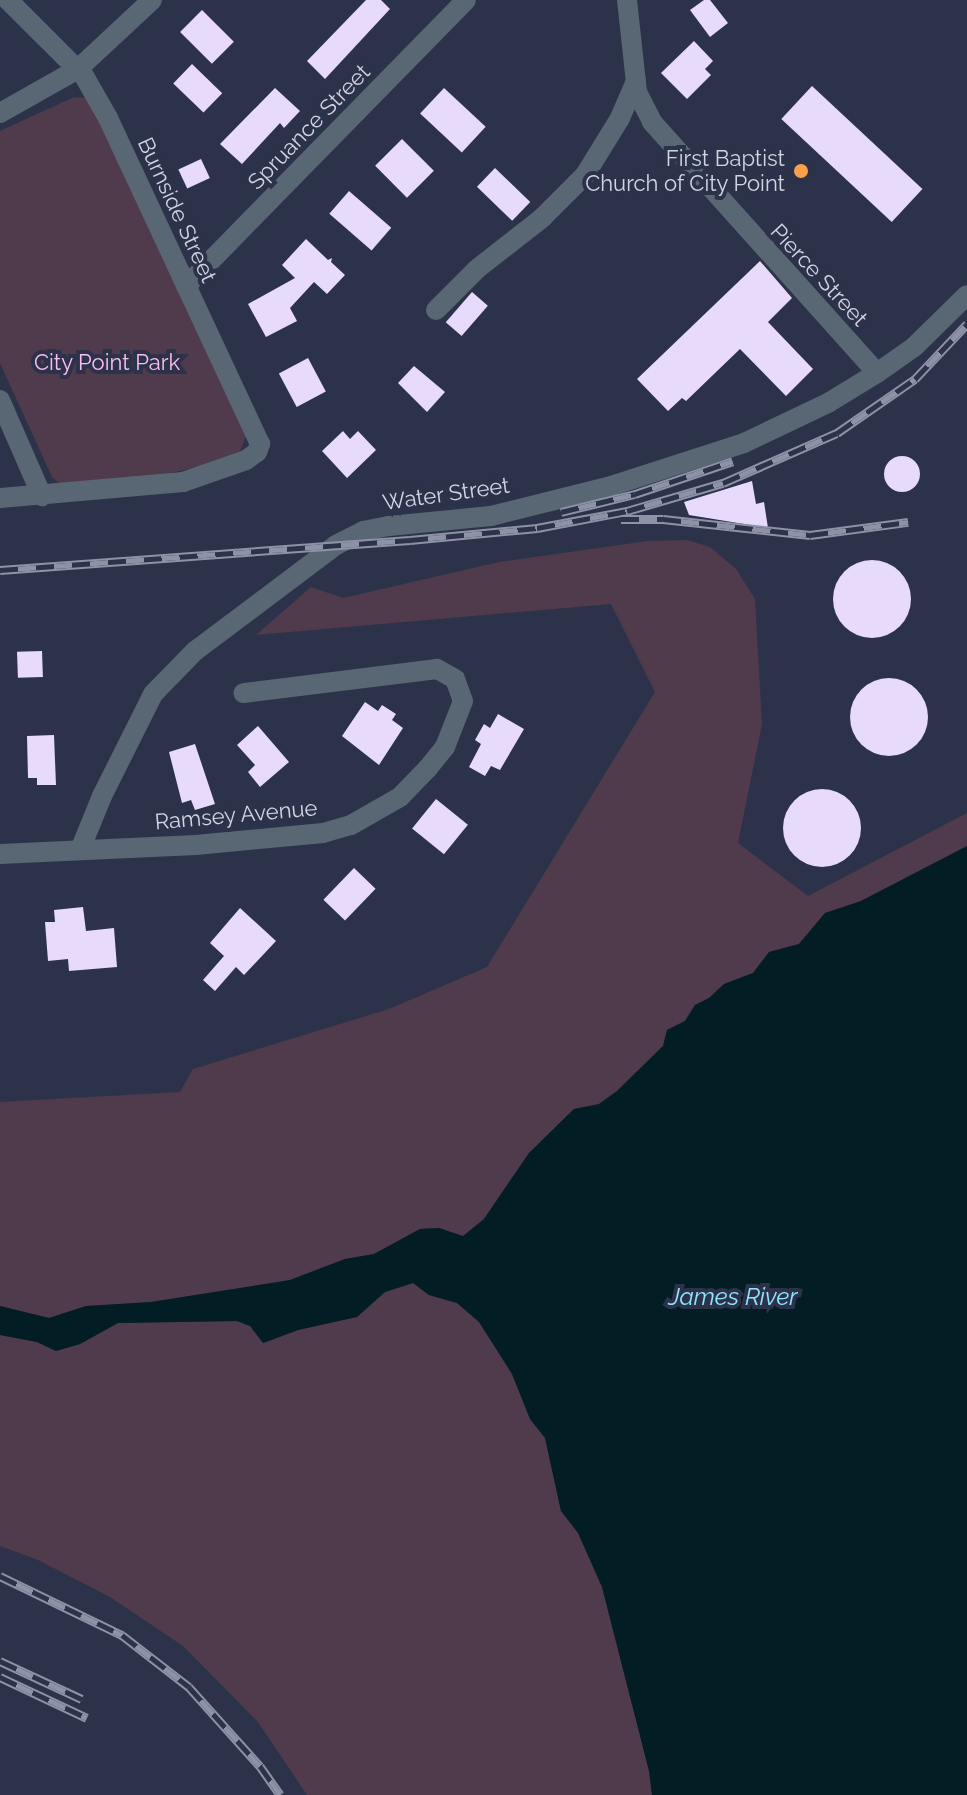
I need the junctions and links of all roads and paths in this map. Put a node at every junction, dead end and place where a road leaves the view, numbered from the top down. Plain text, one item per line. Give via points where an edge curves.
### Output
1 (8, 0) edge
2 (152, 0) edge
3 (466, 0) edge
4 (627, 0) edge
5 (78, 69) junction
6 (636, 81) junction
7 (0, 113) edge
8 (186, 286) junction
9 (967, 295) edge
10 (436, 310) dead end
11 (877, 373) junction
12 (0, 400) edge
13 (42, 496) junction
14 (0, 498) edge
15 (243, 693) dead end
16 (80, 850) junction
17 (0, 854) edge

1 - 5 street, Burnside Street
2 - 5 street
3 - 8 street, Spruance Street
4 - 6 street, Pierce Street
5 - 7 street
5 - 8 street, Burnside Street via 108,118
6 - 10 street via 585,175
6 - 11 street, Pierce Street via 652,122
8 - 13 street, Burnside Street via 260,444 257,452 183,482
9 - 11 street, Water Street via 914,347
11 - 16 street, Water Street via 744,443 611,486 491,516 363,531 336,545 195,651 153,694
12 - 13 street
13 - 14 street
15 - 16 street, Ramsey Avenue via 437,669 455,679 463,701 445,747 428,768 400,797 351,825 323,833
16 - 17 street, Ramsey Avenue

